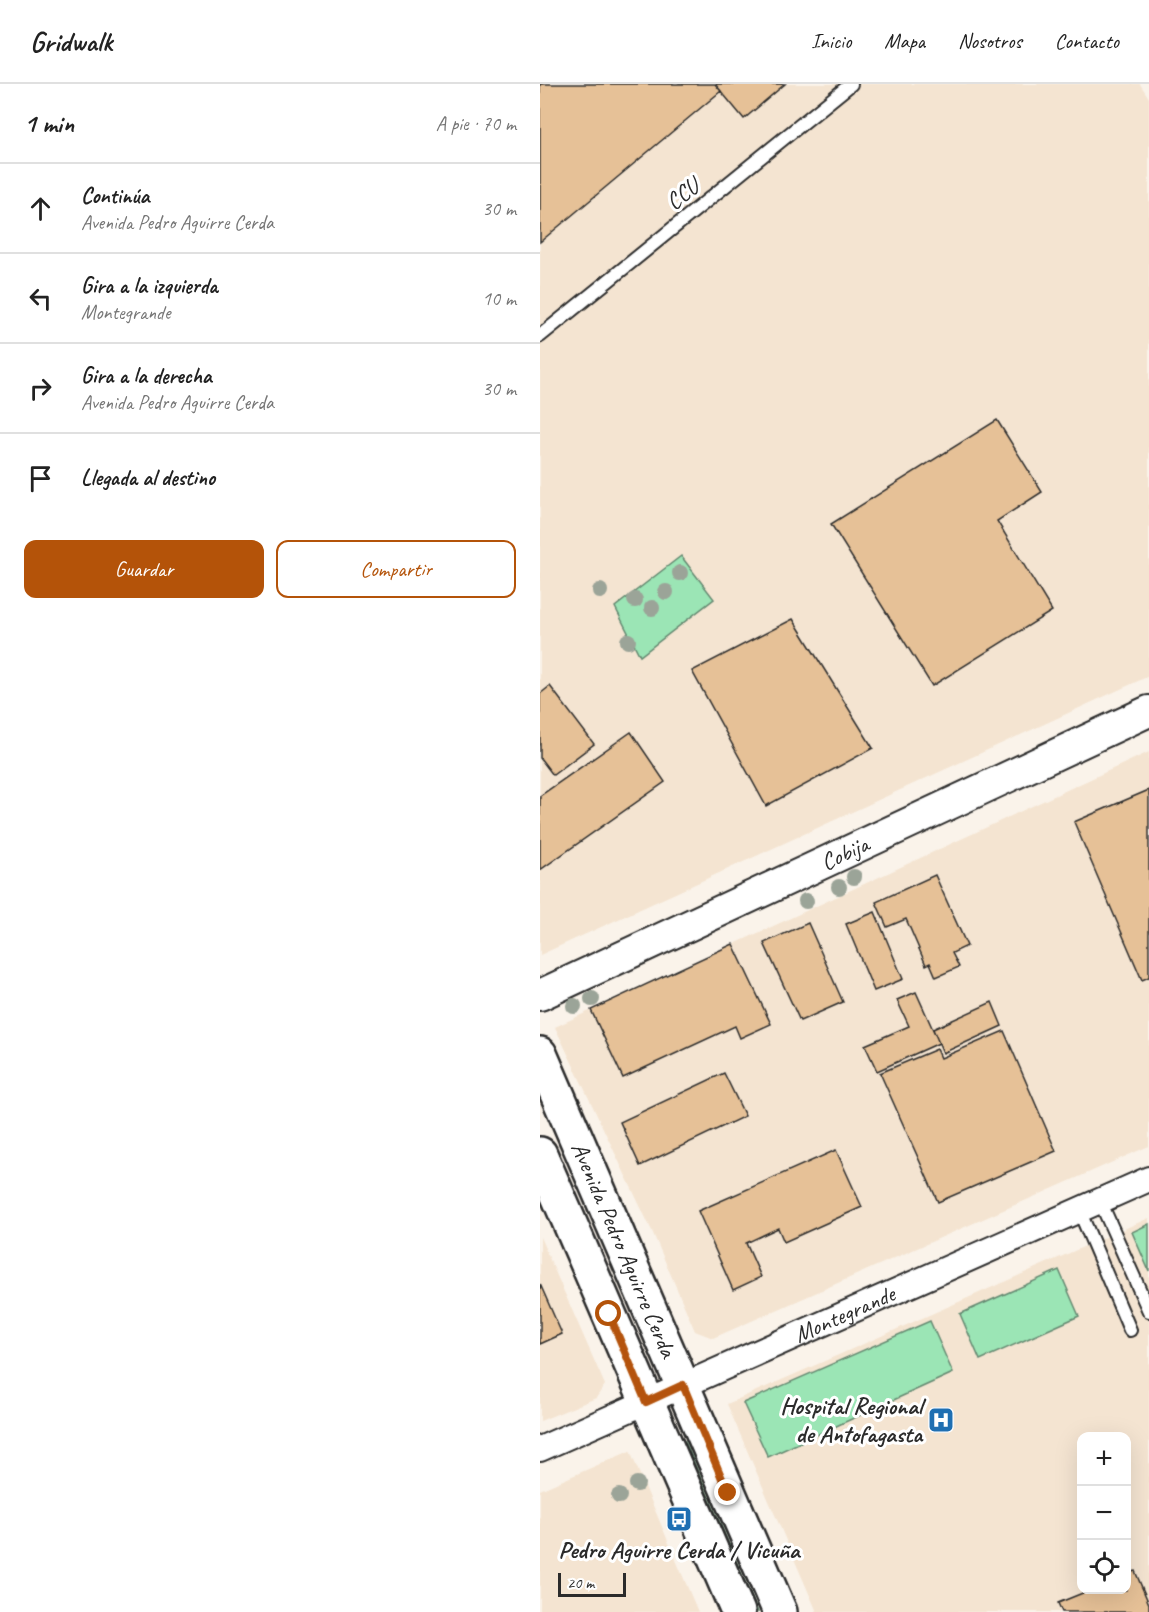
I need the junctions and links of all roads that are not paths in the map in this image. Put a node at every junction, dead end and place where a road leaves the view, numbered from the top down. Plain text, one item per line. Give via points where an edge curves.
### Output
1 (850, 84) edge
2 (540, 336) edge
3 (1149, 711) edge
4 (540, 995) edge
5 (540, 1054) edge
6 (540, 1154) edge
7 (1149, 1179) edge
8 (1090, 1206) junction
9 (1149, 1311) edge
10 (1130, 1330) dead end
11 (683, 1385) junction
12 (646, 1402) junction
13 (540, 1449) edge
14 (738, 1612) edge
15 (780, 1612) edge

1 - 2 lane, CCU
3 - 4 street, Cobija
5 - 11 main road, Avenida Pedro Aguirre Cerda
6 - 12 main road, Avenida Pedro Aguirre Cerda
7 - 8 street, Montegrande
8 - 9 lane
8 - 10 lane
8 - 11 street, Montegrande
11 - 12 street, Montegrande
11 - 15 main road, Avenida Pedro Aguirre Cerda
12 - 13 street, Montegrande
12 - 14 main road, Avenida Pedro Aguirre Cerda

